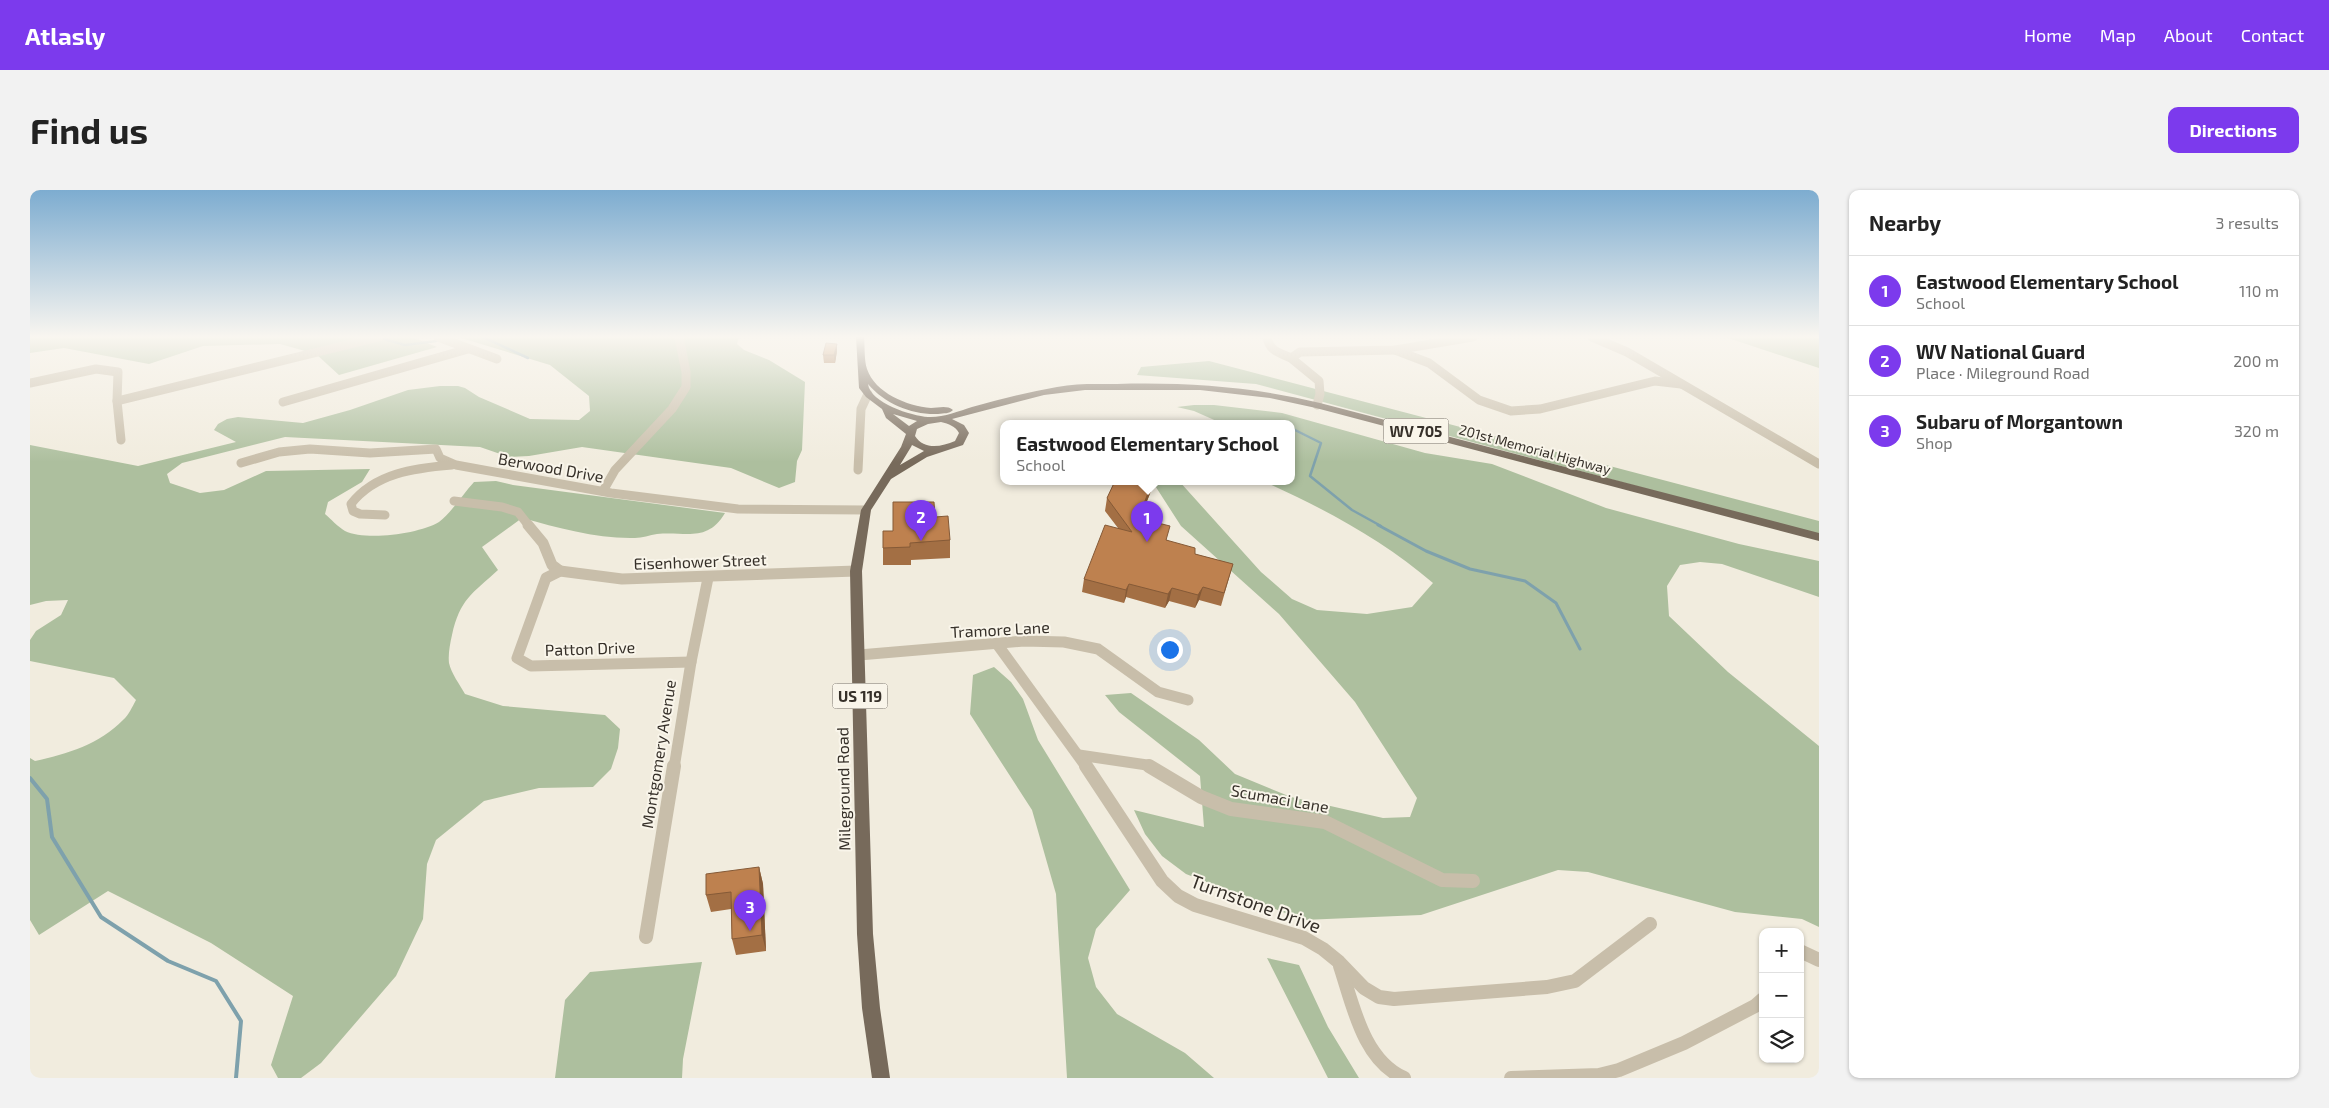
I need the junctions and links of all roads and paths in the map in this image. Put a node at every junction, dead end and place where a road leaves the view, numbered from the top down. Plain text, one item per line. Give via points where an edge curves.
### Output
1 (51, 378) edge
2 (118, 378) edge
3 (209, 378) edge
4 (365, 378) edge
5 (686, 378) edge
6 (863, 378) edge
7 (868, 378) edge
8 (1318, 378) edge
9 (1451, 378) edge
10 (1672, 378) edge
11 (30, 383) edge
12 (1680, 384) junction
13 (868, 394) junction
14 (117, 401) junction
15 (1005, 401) junction
16 (283, 402) dead end
17 (882, 404) junction
18 (1317, 405) junction
19 (932, 420) junction
20 (969, 425) junction
21 (910, 434) junction
22 (121, 440) dead end
23 (939, 449) junction
24 (241, 463) dead end
25 (1819, 464) edge
26 (456, 465) junction
27 (858, 470) dead end
28 (888, 476) junction
29 (603, 491) junction
30 (454, 501) dead end
31 (866, 510) junction
32 (385, 515) dead end
33 (1819, 537) edge
34 (560, 571) junction
35 (856, 571) junction
36 (708, 578) junction
37 (997, 644) junction
38 (859, 655) junction
39 (691, 662) junction
40 (1188, 700) dead end
41 (1079, 755) junction
42 (1473, 881) dead end
43 (1650, 924) dead end
44 (646, 937) dead end
45 (1804, 953) edge
46 (1819, 960) edge
47 (1339, 962) junction
48 (1759, 1002) edge
49 (880, 1078) edge
50 (1404, 1078) edge
51 (1511, 1078) edge

1 - 11 street
2 - 14 street
3 - 14 street
4 - 16 street
5 - 29 street via 686,387 672,409 615,470
6 - 13 main road
7 - 15 main road via 883,395 917,409 946,411
8 - 18 street via 1322,387
9 - 12 street via 1479,400 1511,411 1540,409 1655,381
10 - 12 street
12 - 25 street
13 - 17 main road
13 - 27 street via 861,408
14 - 22 street
15 - 18 main road, 201st Memorial Highway / WV 705 via 1078,388 1160,386 1223,389
15 - 19 main road, 201st Memorial Highway / WV 705
15 - 20 main road, 201st Memorial Highway / WV 705
17 - 19 main road via 913,418
17 - 21 main road via 889,416
18 - 33 main road, 201st Memorial Highway / WV 705
19 - 20 main road
19 - 21 main road via 918,424
20 - 23 main road, 201st Memorial Highway via 959,443
21 - 23 main road via 921,446
21 - 28 main road, Mileground Road / US 119
23 - 28 main road, Mileground Road / US 119
24 - 26 street, Berwood Drive via 280,452 310,449 370,453 436,449 440,458
26 - 29 street, Berwood Drive
26 - 32 street via 388,476 356,496 351,504 352,511 360,514
28 - 31 main road, Mileground Road / US 119
29 - 31 street, Berwood Drive via 738,509
30 - 34 street via 518,512 543,544 552,565
31 - 35 main road, Mileground Road / US 119
34 - 36 street, Eisenhower Street via 622,579
34 - 39 street, Patton Drive via 546,578 517,658 531,666
35 - 36 street, Eisenhower Street
35 - 38 main road, Mileground Road / US 119
36 - 39 street, Montgomery Avenue
37 - 38 street, Tramore Lane
37 - 40 street, Tramore Lane via 1064,642 1098,649 1158,692
37 - 41 street, Turnstone Drive
38 - 49 main road, Mileground Road / US 119 via 865,934
39 - 44 street, Montgomery Avenue
41 - 42 street, Scumaci Lane via 1147,765 1201,798 1231,809 1325,822 1442,880
41 - 47 street, Turnstone Drive via 1162,881 1178,896 1214,912 1258,922 1304,938
43 - 47 street, Turnstone Drive via 1575,981 1547,987 1394,999 1379,997 1364,988
45 - 46 street
47 - 50 street via 1375,1054 1387,1069
48 - 51 street via 1684,1043 1620,1070 1599,1075

